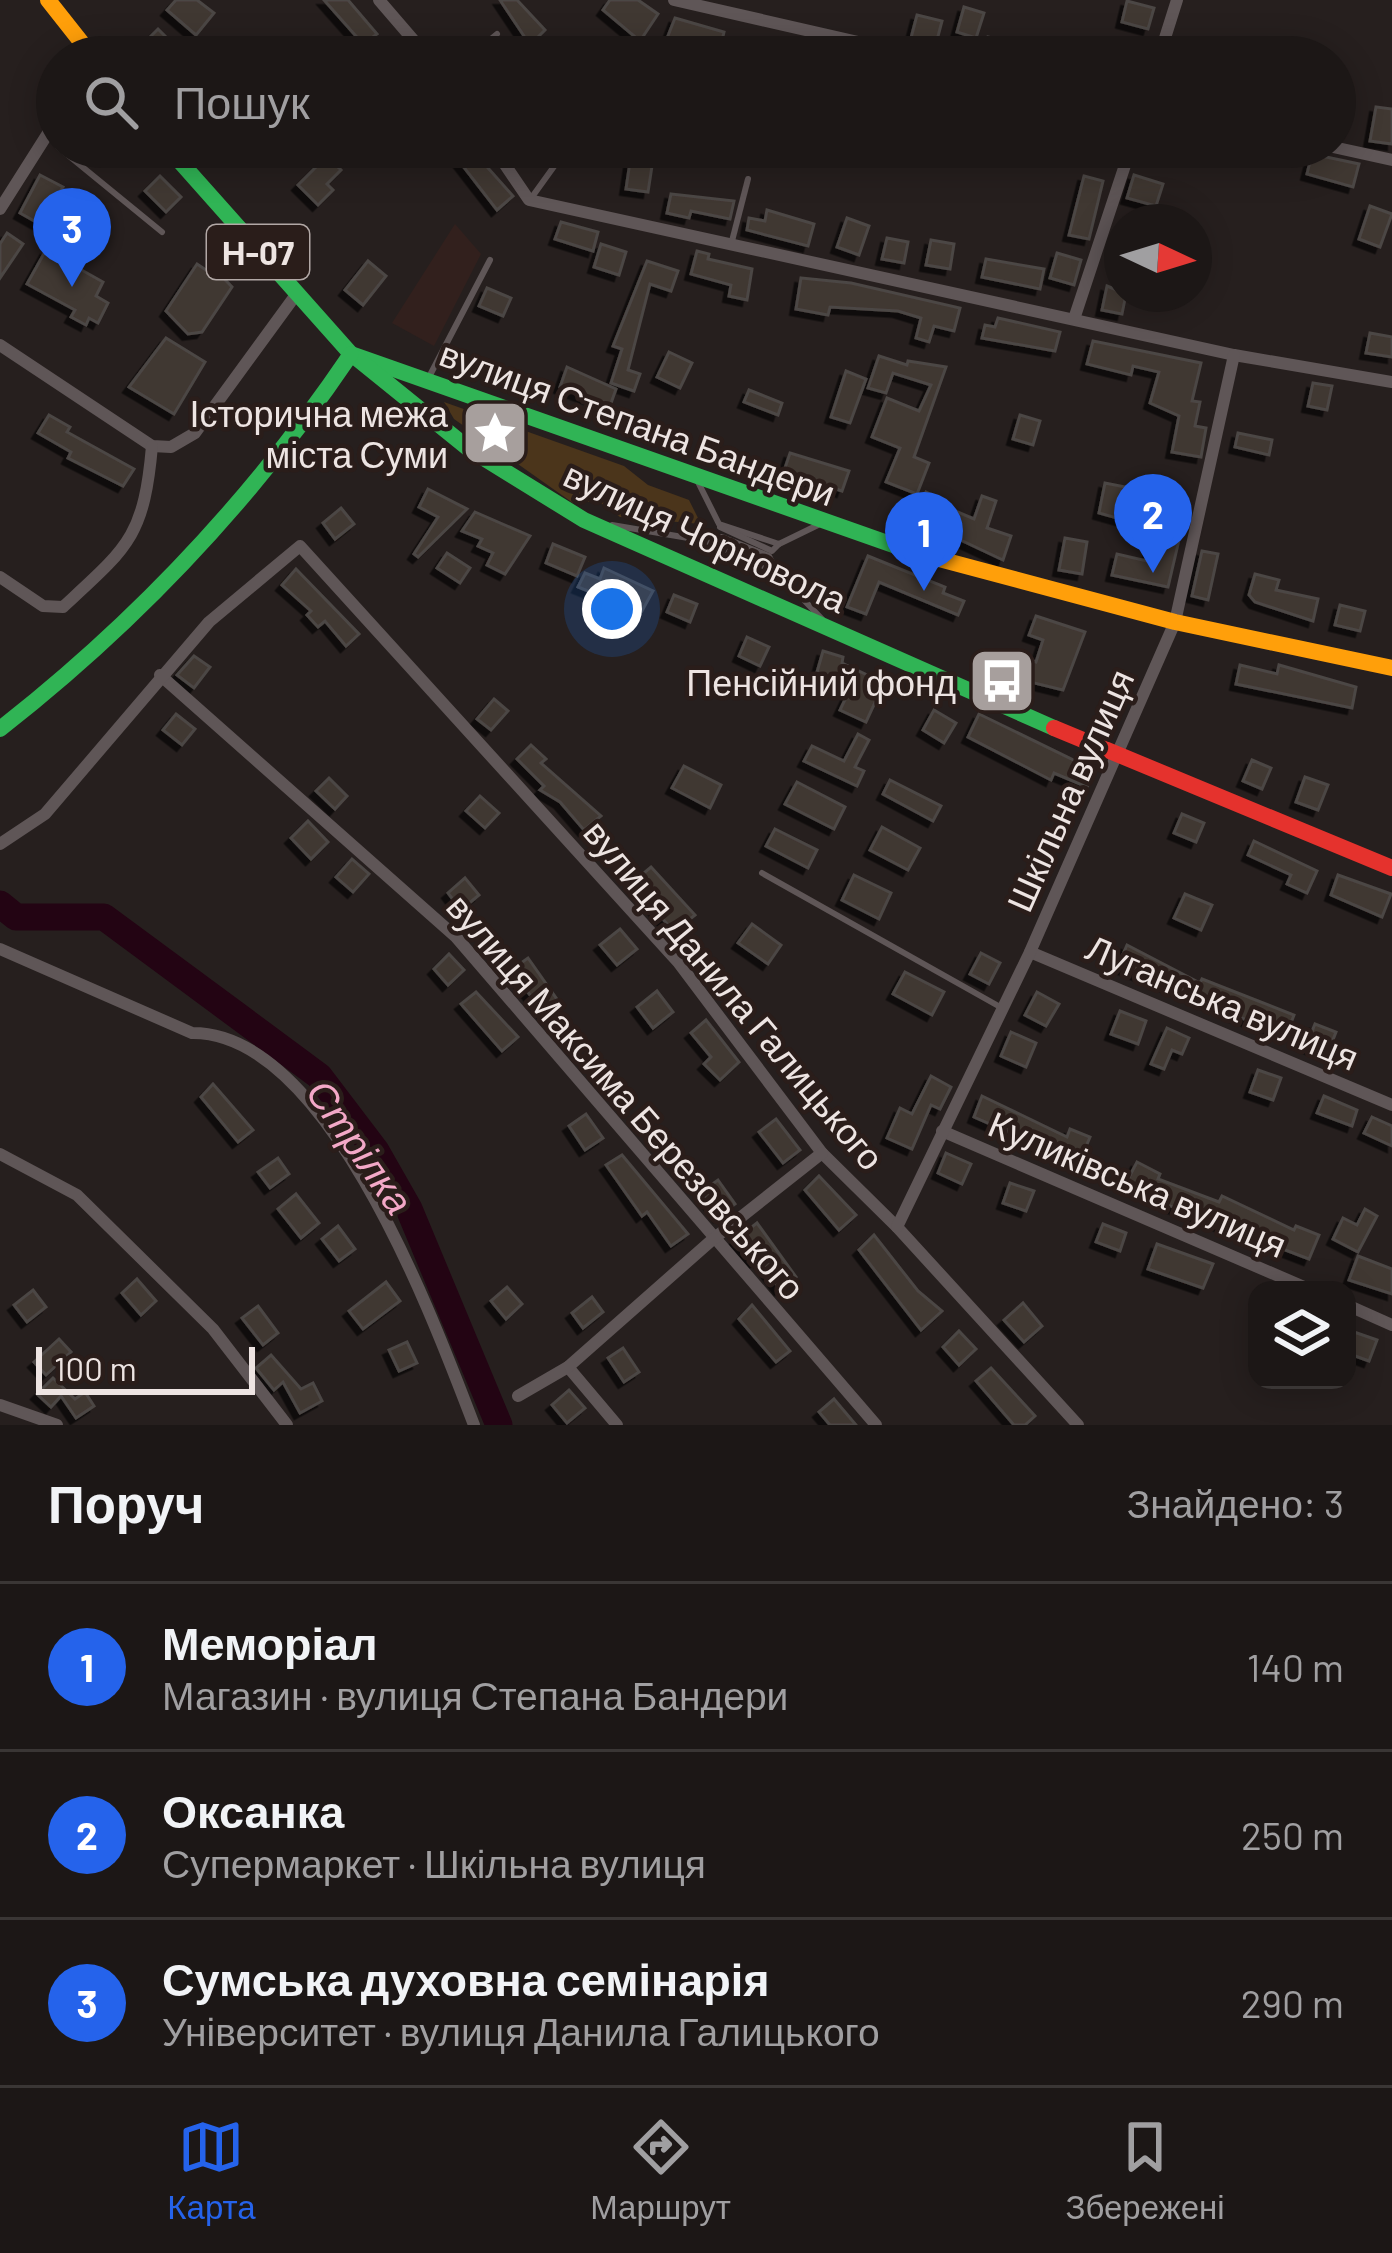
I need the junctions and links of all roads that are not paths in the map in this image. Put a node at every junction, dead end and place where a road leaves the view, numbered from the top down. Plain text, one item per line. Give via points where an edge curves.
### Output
1 (48, 0) edge
2 (379, 0) edge
3 (674, 0) edge
4 (1177, 0) edge
5 (721, 6) edge
6 (496, 34) dead end
7 (76, 36) edge
8 (410, 36) edge
9 (494, 36) edge
10 (840, 36) edge
11 (1166, 36) edge
12 (1356, 152) edge
13 (1392, 160) edge
14 (36, 165) edge
15 (83, 168) edge
16 (185, 168) edge
17 (508, 168) edge
18 (553, 168) edge
19 (1124, 168) edge
20 (748, 179) dead end
21 (530, 200) junction
22 (0, 209) edge
23 (162, 232) dead end
24 (731, 245) junction
25 (490, 260) dead end
26 (295, 296) junction
27 (1074, 319) junction
28 (0, 345) edge
29 (351, 354) junction
30 (1234, 355) junction
31 (1392, 382) edge
32 (436, 383) junction
33 (425, 417) junction
34 (152, 446) junction
35 (697, 478) junction
36 (584, 520) junction
37 (821, 524) junction
38 (0, 577) edge
39 (1175, 622) junction
40 (837, 635) junction
41 (1392, 668) edge
42 (160, 675) junction
43 (0, 729) edge
44 (1118, 757) junction
45 (0, 844) edge
46 (1392, 868) edge
47 (762, 872) dead end
48 (0, 949) edge
49 (1030, 952) junction
50 (1001, 1008) junction
51 (1392, 1105) edge
52 (942, 1131) junction
53 (822, 1153) junction
54 (0, 1154) edge
55 (897, 1226) junction
56 (712, 1240) junction
57 (1290, 1281) edge
58 (1356, 1310) edge
59 (1392, 1325) edge
60 (568, 1367) junction
61 (518, 1396) dead end
62 (0, 1405) edge
63 (57, 1425) edge
64 (287, 1425) edge
65 (474, 1425) edge
66 (617, 1425) edge
67 (876, 1425) edge
68 (1078, 1425) edge

1 - 7 main road
2 - 8 street
3 - 5 street
4 - 11 street
5 - 10 street
6 - 9 lane
12 - 13 street
14 - 22 street
15 - 23 lane
16 - 26 main road, Н-07
17 - 21 street
18 - 21 lane
19 - 27 street
20 - 24 lane
21 - 24 street
24 - 27 street
25 - 32 lane
26 - 29 main road, Н-07
26 - 34 street via 195,433 170,447
27 - 30 street
28 - 34 street
29 - 32 main road, вулиця Степана Бандери / Н-07
29 - 33 main road, вулиця Чорновола
29 - 43 main road via 220,533 130,625
30 - 31 street
30 - 39 street, Шкільна вулиця
32 - 33 main road via 421,399
32 - 35 main road, вулиця Степана Бандери / Н-07
33 - 36 main road, вулиця Чорновола
34 - 38 street via 147,508 131,541 63,607 43,606
35 - 37 main road, вулиця Степана Бандери / Н-07
35 - 37 lane via 718,524 779,544
36 - 40 main road, вулиця Чорновола
36 - 40 lane via 706,541 777,572
37 - 39 main road, вулиця Степана Бандери / Н-07
39 - 41 main road, вулиця Степана Бандери / Н-07
39 - 44 street, Шкільна вулиця
40 - 44 main road, вулиця Чорновола
42 - 45 street via 45,814
42 - 53 street, вулиця Данила Галицького via 300,546 679,962
42 - 56 street, вулиця Максима Березовського via 457,937
44 - 46 main road, вулиця Чорновола
44 - 49 street, Шкільна вулиця
47 - 50 lane
48 - 65 street via 191,1033 223,1033 275,1067 335,1136 394,1233
49 - 50 street, Шкільна вулиця
49 - 51 street, Луганська вулиця
50 - 52 street, Шкільна вулиця
52 - 55 street, Шкільна вулиця
52 - 57 street, Куликівська вулиця
53 - 55 street, вулиця Данила Галицького
53 - 56 street
54 - 64 street via 77,1196 213,1329
55 - 68 street, вулиця Данила Галицького
56 - 60 street
56 - 67 street, вулиця Максима Березовського
58 - 59 street
60 - 61 street
60 - 66 street
62 - 63 street

